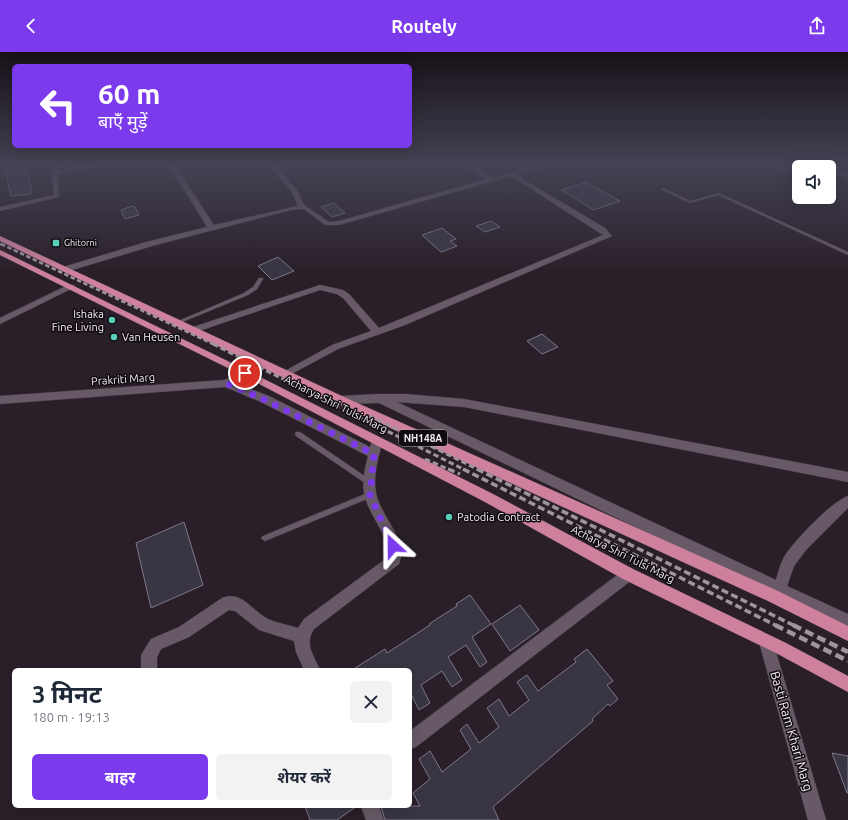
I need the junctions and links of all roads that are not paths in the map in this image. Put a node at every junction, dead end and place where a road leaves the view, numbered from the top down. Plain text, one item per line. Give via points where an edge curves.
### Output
1 (35, 201) edge
2 (195, 201) edge
3 (301, 201) edge
4 (417, 201) edge
5 (555, 201) edge
6 (733, 201) edge
7 (301, 207) junction
8 (0, 209) edge
9 (211, 227) junction
10 (0, 238) edge
11 (0, 252) edge
12 (848, 254) edge
13 (66, 269) junction
14 (261, 279) dead end
15 (71, 287) junction
16 (0, 321) edge
17 (178, 322) junction
18 (193, 330) junction
19 (377, 332) junction
20 (257, 360) junction
21 (245, 373) junction
22 (286, 374) junction
23 (226, 383) junction
24 (379, 398) junction
25 (0, 400) edge
26 (340, 400) junction
27 (298, 434) dead end
28 (377, 441) junction
29 (374, 454) junction
30 (848, 478) edge
31 (370, 489) junction
32 (848, 501) edge
33 (264, 538) dead end
34 (628, 574) junction
35 (776, 592) junction
36 (848, 622) edge
37 (848, 634) edge
38 (301, 636) junction
39 (766, 642) junction
40 (149, 668) edge
41 (311, 668) edge
42 (848, 684) edge
43 (412, 738) edge
44 (371, 808) edge
45 (375, 820) edge
46 (817, 820) edge

1 - 8 street
2 - 9 street
3 - 7 street
4 - 7 street via 334,224 327,224 311,210
5 - 19 street via 608,236
6 - 12 lane
7 - 9 street
9 - 13 street
10 - 13 highway, Acharya Shri Tulsi Marg / NH148A
11 - 15 highway, Acharya Shri Tulsi Marg / NH148A
13 - 17 highway, Acharya Shri Tulsi Marg / NH148A
14 - 17 lane via 255,288 246,294
15 - 16 street
15 - 21 highway, Acharya Shri Tulsi Marg / NH148A
17 - 18 highway, Acharya Shri Tulsi Marg / NH148A
18 - 19 street via 320,287 346,296
18 - 20 highway, Acharya Shri Tulsi Marg / NH148A
19 - 22 street via 326,351
20 - 21 highway
20 - 22 highway, Acharya Shri Tulsi Marg / NH148A
21 - 23 street, Prakriti Marg
21 - 28 highway, Acharya Shri Tulsi Marg / NH148A
22 - 26 highway, Acharya Shri Tulsi Marg / NH148A
23 - 25 street, Prakriti Marg
23 - 29 street
24 - 26 street
24 - 30 street via 471,404
24 - 35 street
26 - 35 highway, Acharya Shri Tulsi Marg / NH148A
27 - 31 lane
28 - 29 street
28 - 34 highway, Acharya Shri Tulsi Marg / NH148A
29 - 31 street
31 - 33 lane
31 - 38 street via 393,546 394,560 309,624
32 - 35 street via 797,551
34 - 39 highway, Acharya Shri Tulsi Marg / NH148A
34 - 43 street
35 - 36 street
35 - 37 highway, Acharya Shri Tulsi Marg / NH148A
38 - 40 street via 264,625 238,604 227,604 184,632 156,644 149,655
38 - 41 street via 302,646
39 - 42 highway, Acharya Shri Tulsi Marg / NH148A
39 - 46 street, Basti Ram Khari Marg
44 - 45 street

